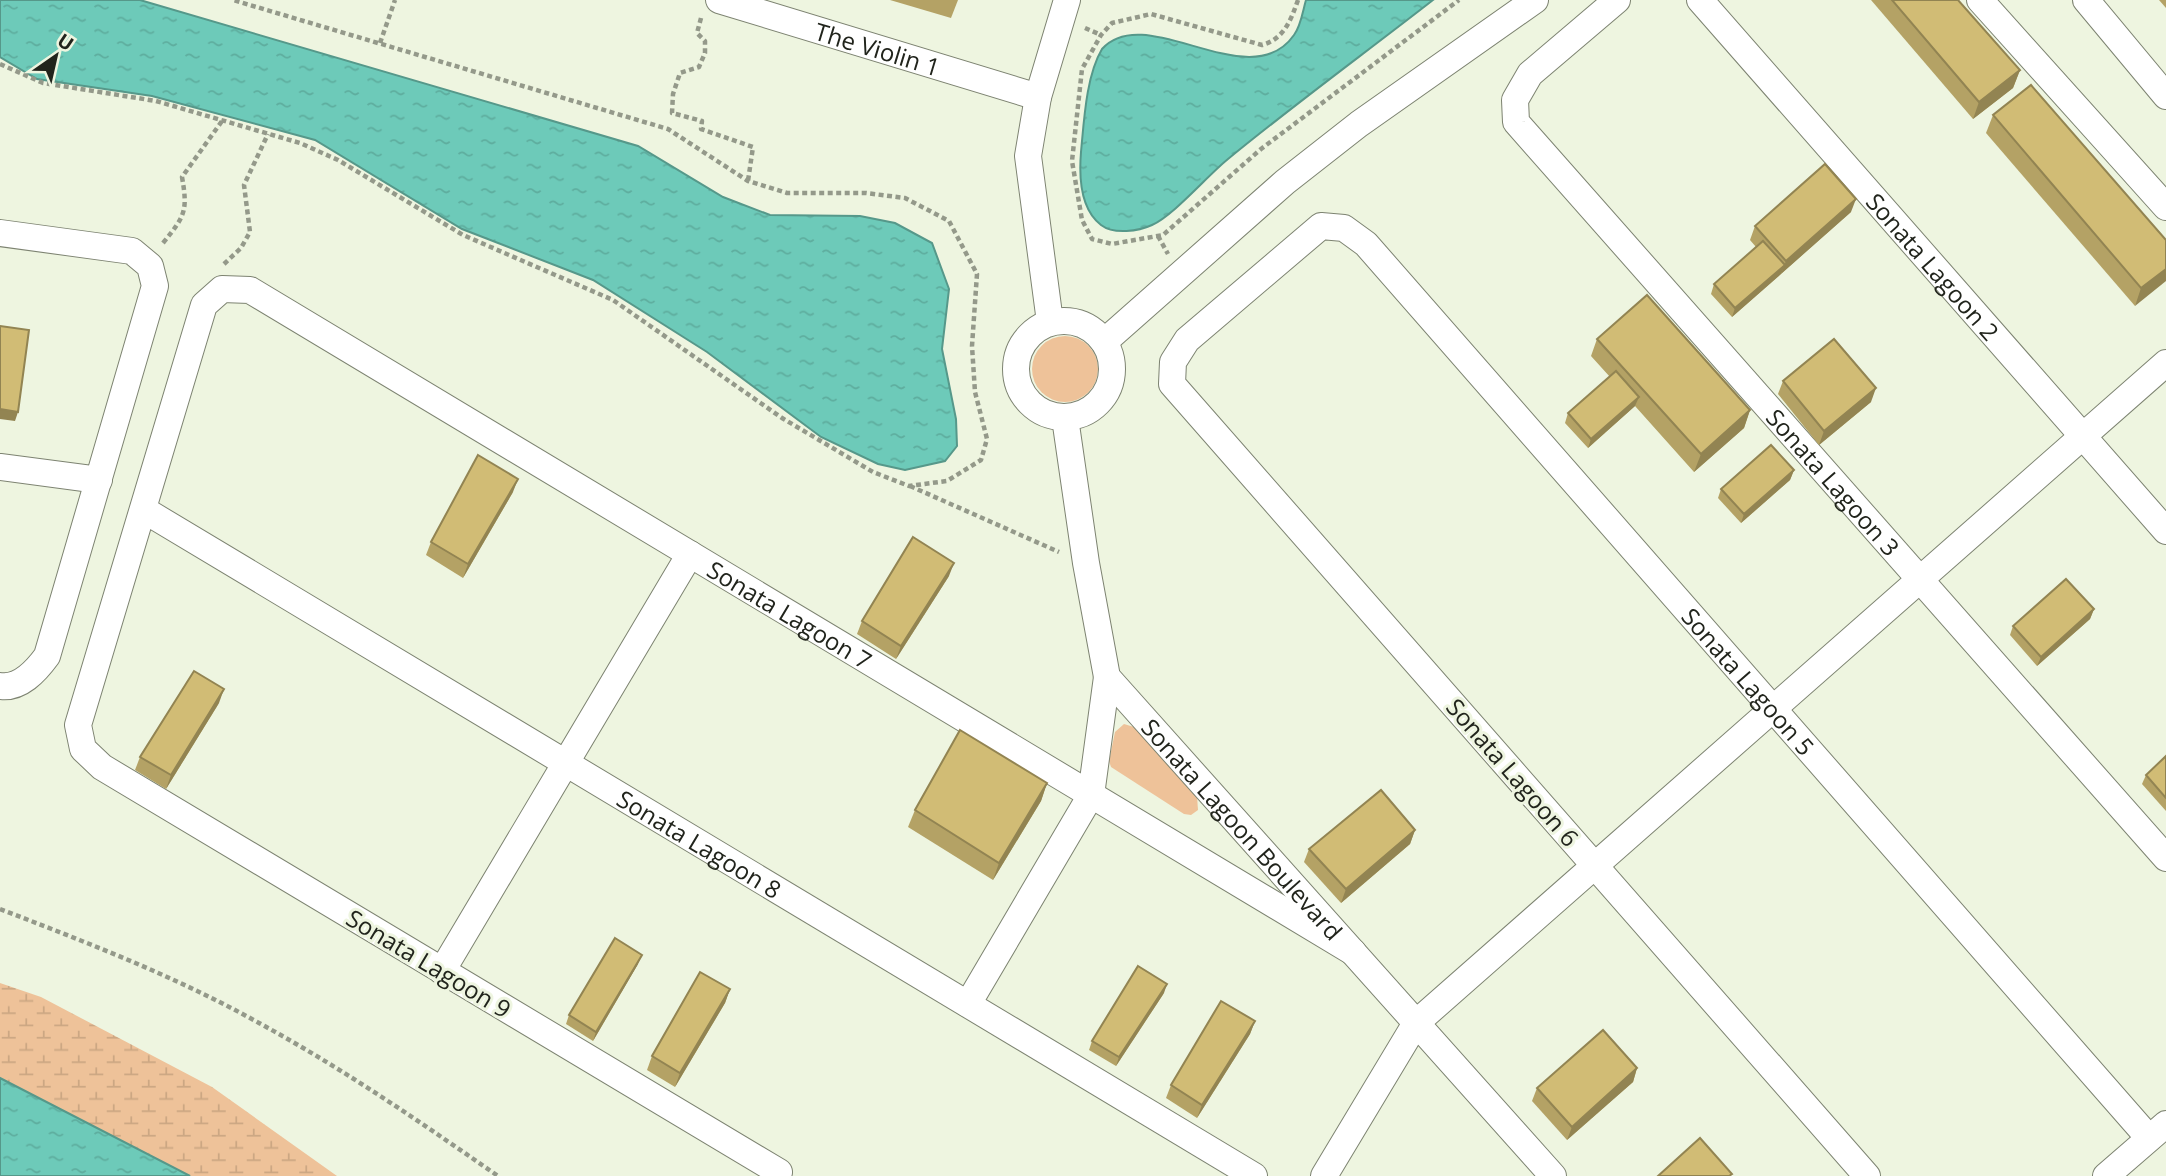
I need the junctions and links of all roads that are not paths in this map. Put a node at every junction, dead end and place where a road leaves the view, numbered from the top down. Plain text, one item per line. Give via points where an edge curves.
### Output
1 (1067, 0) edge
2 (1535, 0) edge
3 (1617, 0) edge
4 (1700, 0) edge
5 (1980, 0) edge
6 (2087, 0) edge
7 (715, 3) edge
8 (2166, 96) edge
9 (1038, 97) junction
10 (2166, 207) edge
11 (1344, 228) joint
12 (0, 233) edge
13 (1050, 322) junction
14 (1104, 342) junction
15 (2166, 363) edge
16 (1065, 418) junction
17 (2083, 436) junction
18 (0, 467) edge
19 (99, 480) junction
20 (144, 510) junction
21 (2166, 530) edge
22 (690, 554) junction
23 (1920, 580) junction
24 (1107, 677) junction
25 (0, 686) edge
26 (1773, 709) junction
27 (565, 763) junction
28 (1091, 795) junction
29 (2166, 858) edge
30 (1595, 866) junction
31 (1353, 952) junction
32 (442, 971) junction
33 (968, 1004) junction
34 (1416, 1023) junction
35 (2158, 1131) edge
36 (779, 1172) dead end
37 (1255, 1176) edge
38 (1324, 1176) edge
39 (1553, 1176) edge
40 (1867, 1176) edge
41 (2106, 1176) edge

1 - 9 street
2 - 14 street via 1284,182
3 - 23 street, Sonata Lagoon 3 via 1530,74 1516,100 1516,122
4 - 17 street, Sonata Lagoon 2
5 - 10 street
6 - 8 street
7 - 9 street, The Violin 1
9 - 13 street via 1028,156
11 - 26 street, Sonata Lagoon 5 via 1366,244
11 - 30 street, Sonata Lagoon 6 via 1321,226 1187,340 1173,362 1172,384
12 - 19 street via 132,251 150,265 155,286
13 - 14 street via 1071,321 1090,328
13 - 16 street via 1030,333 1017,353 1015,376 1024,398 1042,413
14 - 16 street via 1112,362 1111,382 1101,400 1085,413
15 - 17 street
16 - 24 street
17 - 21 street, Sonata Lagoon 2
17 - 23 street
18 - 19 street
19 - 25 street via 47,656 34,674 8,687
20 - 22 street, Sonata Lagoon 7 via 204,305 222,289 250,290
20 - 27 street, Sonata Lagoon 8
20 - 32 street, Sonata Lagoon 9 via 78,725 83,749 102,767
22 - 27 street
22 - 28 street, Sonata Lagoon 7
23 - 26 street
23 - 29 street, Sonata Lagoon 3
24 - 28 street
24 - 31 street, Sonata Lagoon Boulevard
26 - 30 street
26 - 35 street, Sonata Lagoon 5
27 - 32 street
27 - 33 street, Sonata Lagoon 8
28 - 31 street, Sonata Lagoon 7
28 - 33 street
30 - 34 street
30 - 40 street, Sonata Lagoon 6
31 - 34 street, Sonata Lagoon Boulevard
32 - 36 street, Sonata Lagoon 9
33 - 37 street, Sonata Lagoon 8
34 - 38 street
34 - 39 street, Sonata Lagoon Boulevard
35 - 41 street

